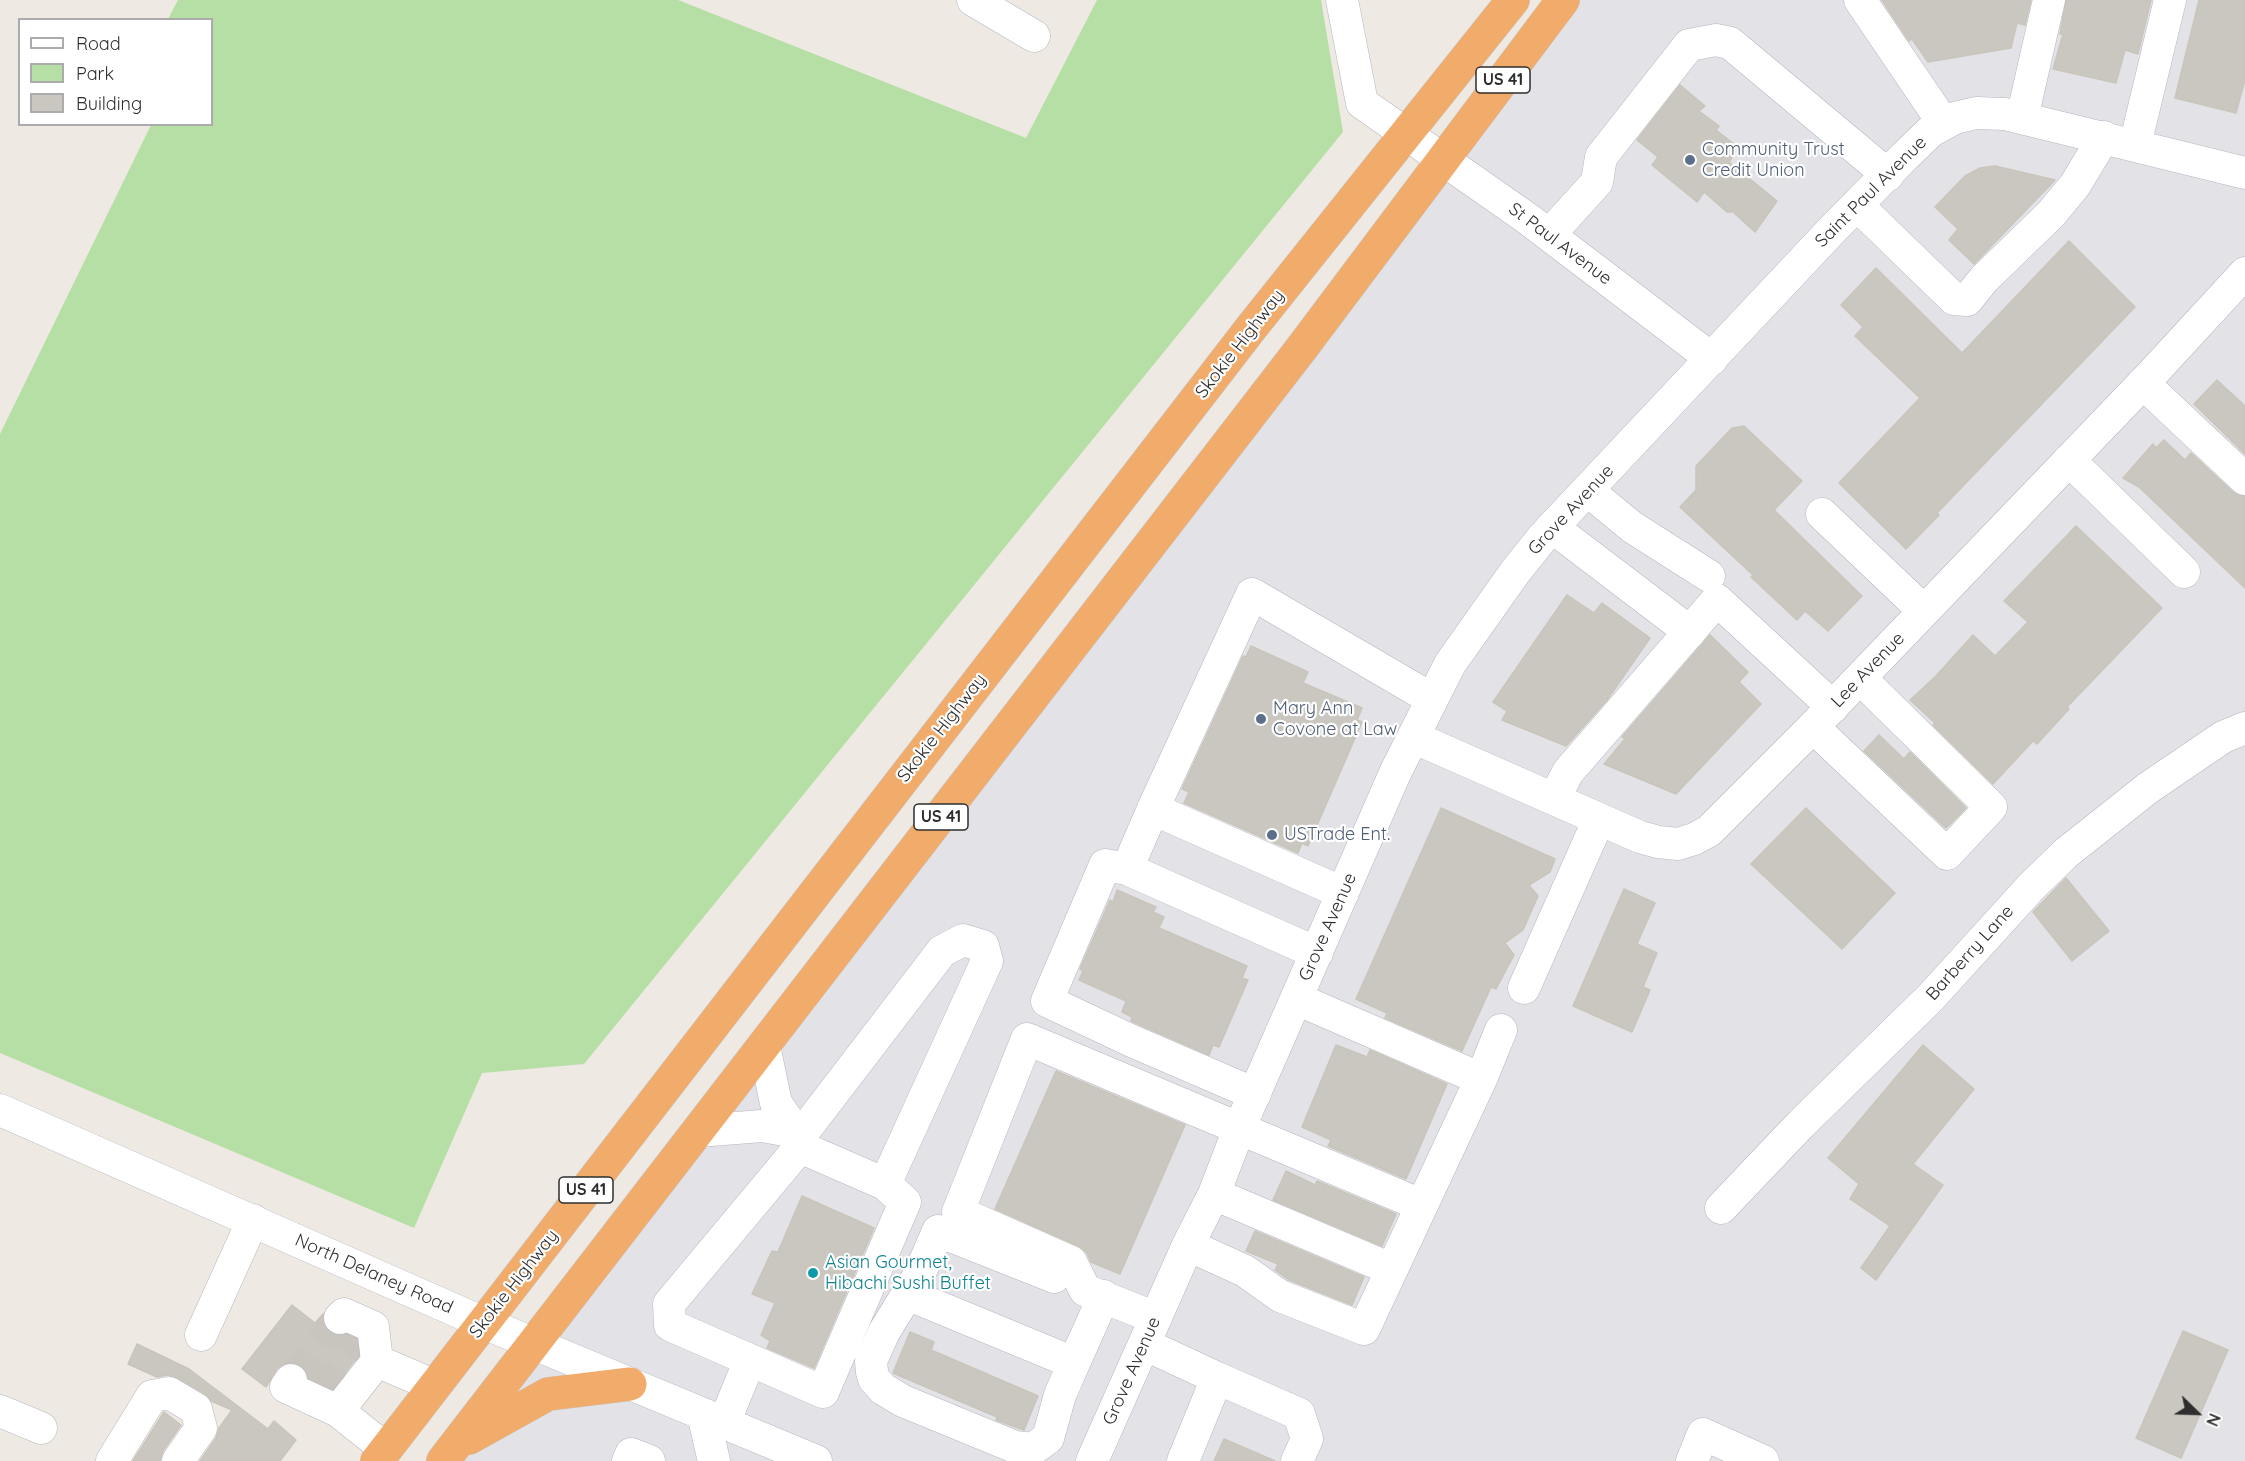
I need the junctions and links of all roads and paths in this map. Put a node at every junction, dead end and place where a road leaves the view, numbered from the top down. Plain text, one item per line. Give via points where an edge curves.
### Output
1 (973, 0) edge
2 (1342, 0) edge
3 (1513, 0) edge
4 (1563, 0) edge
5 (1860, 0) edge
6 (2049, 0) edge
7 (2170, 0) edge
8 (1034, 36) dead end
9 (2022, 118) junction
10 (1944, 124) junction
11 (1406, 133) junction
12 (2104, 137) junction
13 (2135, 145) junction
14 (1443, 159) junction
15 (2245, 173) edge
16 (1888, 175) junction
17 (1857, 205) junction
18 (1549, 235) junction
19 (2245, 273) edge
20 (1712, 360) junction
21 (2143, 383) junction
22 (2069, 460) junction
23 (2245, 479) edge
24 (1587, 490) junction
25 (1822, 514) dead end
26 (1552, 527) junction
27 (2184, 572) dead end
28 (1710, 576) dead end
29 (1924, 611) junction
30 (1690, 632) junction
31 (1860, 678) junction
32 (1432, 699) junction
33 (1823, 717) junction
34 (2245, 728) edge
35 (1413, 737) junction
36 (1554, 799) junction
37 (1153, 809) junction
38 (1599, 819) junction
39 (1127, 869) junction
40 (1343, 893) junction
41 (1317, 953) junction
42 (1524, 988) dead end
43 (1297, 999) junction
44 (1501, 1030) dead end
45 (764, 1046) junction
46 (1481, 1079) junction
47 (1255, 1094) junction
48 (0, 1110) edge
49 (1239, 1129) junction
50 (699, 1131) junction
51 (798, 1140) junction
52 (885, 1185) junction
53 (1214, 1194) junction
54 (1421, 1205) junction
55 (1721, 1208) dead end
56 (253, 1221) junction
57 (1188, 1245) junction
58 (1391, 1269) junction
59 (393, 1283) junction
60 (1095, 1293) junction
61 (907, 1294) junction
62 (340, 1318) dead end
63 (484, 1323) junction
64 (1150, 1331) junction
65 (201, 1335) dead end
66 (373, 1340) junction
67 (535, 1344) junction
68 (750, 1360) junction
69 (1074, 1363) junction
70 (1217, 1378) junction
71 (291, 1380) dead end
72 (630, 1384) junction
73 (435, 1386) junction
74 (324, 1402) junction
75 (0, 1411) edge
76 (714, 1418) junction
77 (41, 1428) dead end
78 (449, 1454) edge
79 (382, 1455) edge
80 (794, 1458) edge
81 (112, 1461) edge
82 (178, 1461) edge
83 (628, 1461) edge
84 (649, 1461) edge
85 (714, 1461) edge
86 (1092, 1461) edge
87 (1183, 1461) edge
88 (1297, 1461) edge
89 (1692, 1461) edge
90 (1763, 1461) edge

1 - 8 street
2 - 11 street, St Paul Avenue via 1362,103
3 - 11 highway, Skokie Highway / US 41
4 - 14 highway, US 41
5 - 10 street
6 - 9 street
7 - 13 street
9 - 10 street, Saint Paul Avenue via 1976,113
9 - 12 street, Saint Paul Avenue
10 - 16 street, Saint Paul Avenue via 1931,131
11 - 14 street, St Paul Avenue
11 - 63 highway, Skokie Highway / US 41
12 - 13 street, Saint Paul Avenue
12 - 17 street via 2075,185 2051,214 1967,300 1954,299
13 - 15 street, Saint Paul Avenue
14 - 18 street, St Paul Avenue
14 - 45 highway, US 41
16 - 17 street, Saint Paul Avenue
16 - 18 street via 1730,44 1707,41 1689,45 1601,157 1597,182
17 - 20 street, Saint Paul Avenue
18 - 20 street, St Paul Avenue
19 - 21 street, Lee Avenue
20 - 24 street, Grove Avenue
21 - 22 street, Lee Avenue
21 - 23 street
22 - 27 street
22 - 29 street, Lee Avenue
24 - 26 street, Grove Avenue
24 - 28 street via 1632,527
25 - 29 street
26 - 30 street
26 - 32 street, Grove Avenue via 1450,664
29 - 31 street, Lee Avenue
30 - 33 street via 1717,600
30 - 36 street via 1568,772
31 - 33 street, Lee Avenue
31 - 33 street via 1991,807 1947,854
32 - 35 street, Grove Avenue
32 - 37 street via 1252,594
33 - 38 street, Lee Avenue via 1709,831 1694,839 1678,844 1658,842
34 - 55 street, Barberry Lane via 2223,737 2148,788 2066,853 1931,997
35 - 36 street, Lee Avenue
35 - 40 street, Grove Avenue
36 - 38 street, Lee Avenue
37 - 39 street
37 - 40 street
38 - 42 street
39 - 41 street
39 - 47 street via 1105,865 1047,1001
40 - 41 street, Grove Avenue
41 - 43 street, Grove Avenue
43 - 46 street
43 - 47 street, Grove Avenue
44 - 46 street
45 - 50 highway, US 41
45 - 51 street via 776,1103
46 - 54 street
47 - 49 street, Grove Avenue
48 - 56 street, North Delaney Road
49 - 53 street, Grove Avenue
49 - 54 street
49 - 60 street via 1027,1039 958,1212 1071,1262
50 - 51 street via 762,1125
50 - 67 highway, US 41
51 - 52 street
51 - 52 street via 942,951 963,940 983,946 987,961
51 - 68 street via 669,1304 670,1325
52 - 68 street via 904,1202 823,1392
53 - 57 street, Grove Avenue
53 - 58 street
54 - 58 street
56 - 59 street, North Delaney Road
56 - 65 street
57 - 58 street via 1245,1270 1280,1296 1364,1329
57 - 64 street, Grove Avenue
59 - 63 street, North Delaney Road
59 - 66 street
60 - 61 street via 938,1231 920,1275
60 - 64 street
60 - 69 street
61 - 69 street
61 - 69 street via 871,1361 874,1379 903,1401 1015,1447 1033,1449 1048,1438
62 - 66 street via 344,1314
63 - 67 street, North Delaney Road
63 - 73 highway, Skokie Highway / US 41
64 - 70 street
64 - 86 street, Grove Avenue
66 - 73 street
66 - 74 street
67 - 72 street, North Delaney Road
67 - 78 highway, US 41
68 - 76 street
70 - 87 street
70 - 88 street via 1299,1414 1307,1439
71 - 74 street via 286,1387
72 - 76 street, North Delaney Road
72 - 78 highway via 548,1394
73 - 79 highway, Skokie Highway / US 41
74 - 79 street
75 - 77 street
76 - 80 street, North Delaney Road
76 - 85 street
81 - 82 street via 152,1396 169,1394 196,1409 201,1428
83 - 84 street via 631,1454
89 - 90 street via 1703,1434

